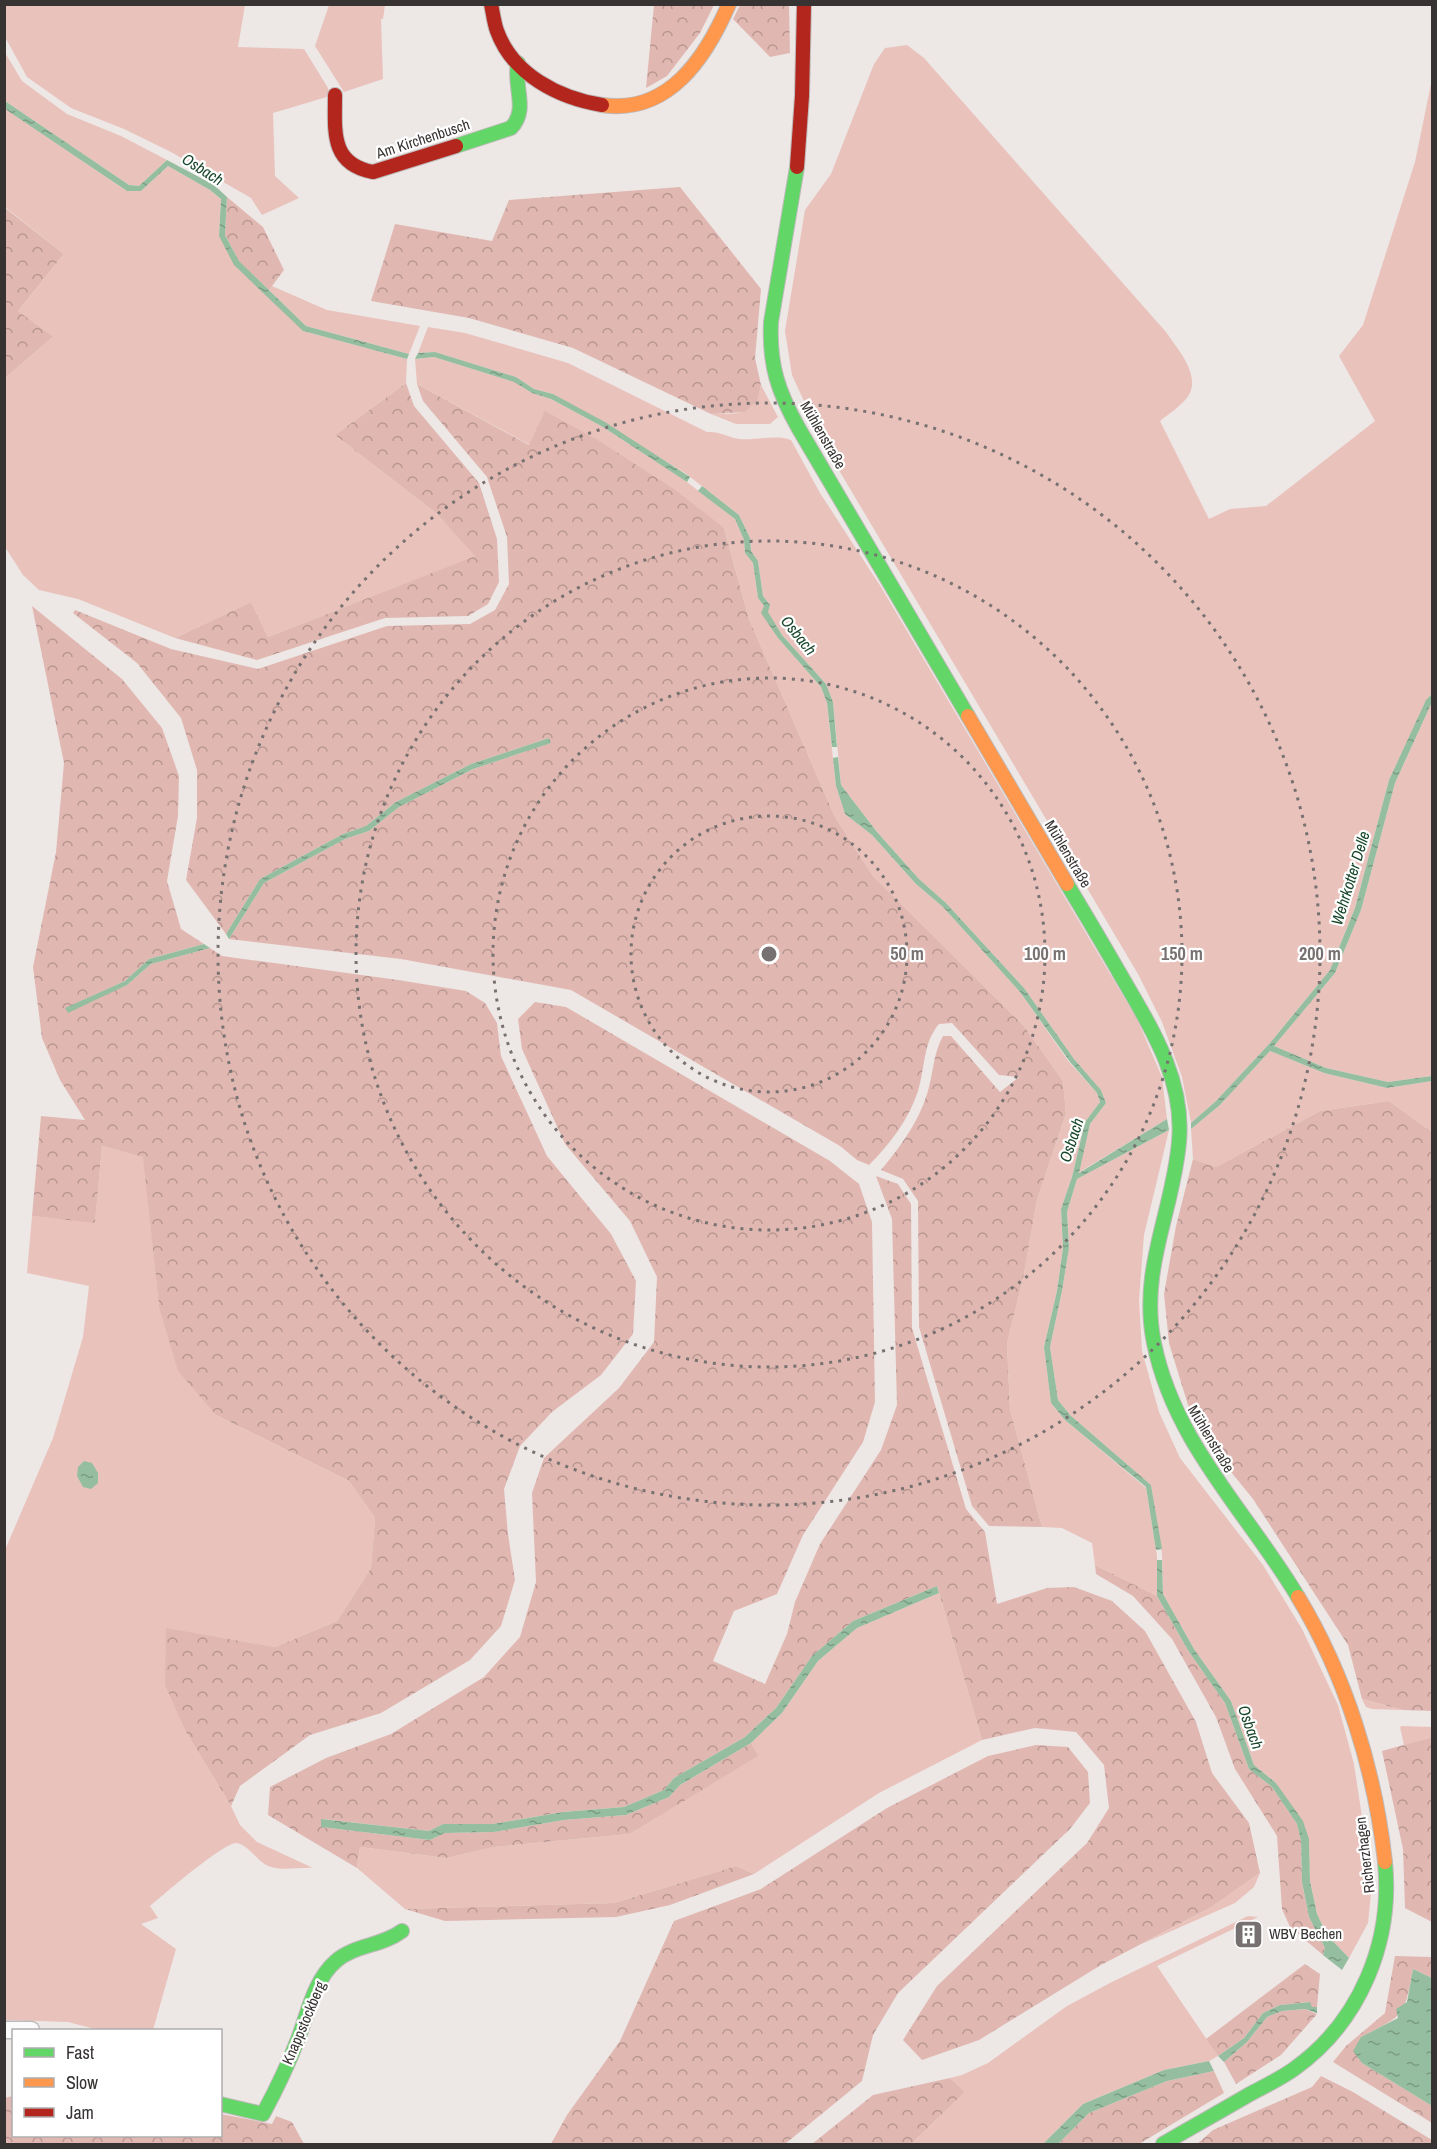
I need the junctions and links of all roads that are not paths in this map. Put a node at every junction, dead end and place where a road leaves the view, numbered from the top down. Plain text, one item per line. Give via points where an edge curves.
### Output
1 (491, 4) edge
2 (729, 4) edge
3 (804, 4) edge
4 (518, 63) junction
5 (335, 95) dead end
6 (1351, 1710) joint
7 (402, 1931) dead end
8 (222, 2104) edge
9 (1163, 2145) edge

1 - 4 street via 497,32
2 - 4 street via 714,36 689,73 662,94 640,103 600,106 579,102 546,88
3 - 6 street, Mühlenstraße via 795,187 771,328 772,363 780,391 1156,1035 1174,1082 1180,1117 1178,1154 1155,1252 1150,1299 1160,1371 1196,1452 1300,1599
4 - 5 street, Am Kirchenbusch via 516,79 522,114 511,128 373,172 362,172 345,160 337,144
6 - 9 street, Richerzhagen via 1372,1788 1386,1873 1383,1934 1370,1972 1349,2013 1313,2055
7 - 8 street, Knappstockberg via 393,1940 356,1950 336,1961 320,1982 263,2114

